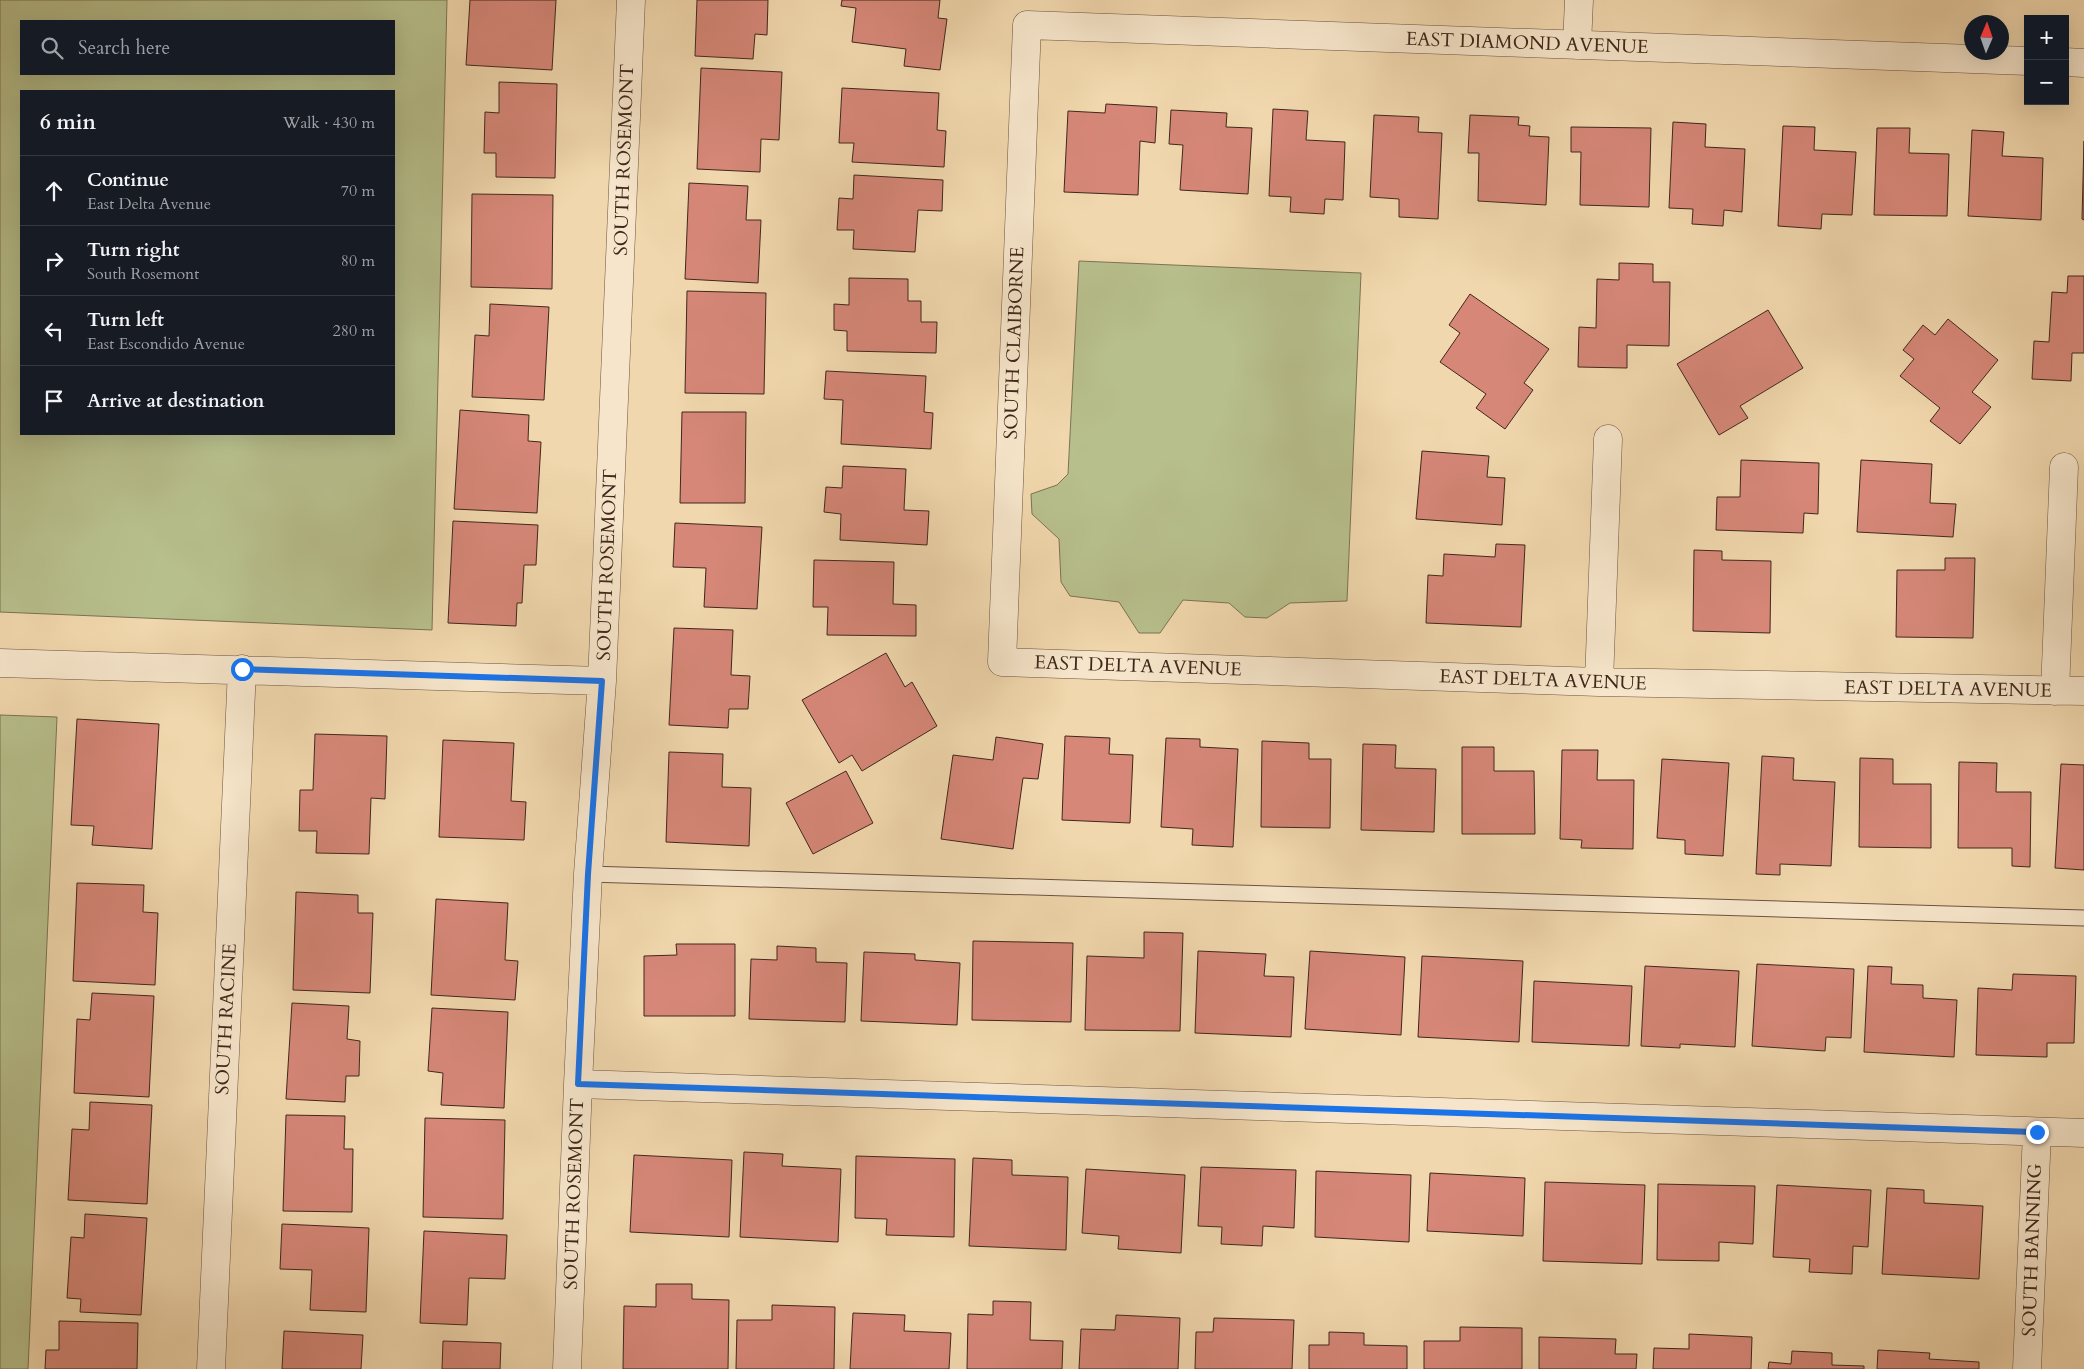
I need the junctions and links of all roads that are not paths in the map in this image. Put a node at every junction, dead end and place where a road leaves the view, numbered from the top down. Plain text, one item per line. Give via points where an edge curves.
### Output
1 (631, 0) edge
2 (1579, 0) edge
3 (1027, 25) joint
4 (1577, 45) junction
5 (2024, 60) edge
6 (2069, 62) edge
7 (2084, 62) edge
8 (1608, 439) dead end
9 (2064, 467) dead end
10 (0, 662) edge
11 (1002, 662) joint
12 (242, 669) junction
13 (602, 681) junction
14 (1599, 682) junction
15 (2055, 691) junction
16 (2084, 691) edge
17 (588, 874) junction
18 (2084, 918) edge
19 (578, 1084) junction
20 (2037, 1132) junction
21 (2084, 1133) edge
22 (211, 1369) edge
23 (567, 1369) edge
24 (2027, 1369) edge

1 - 13 street, SOUTH ROSEMONT
2 - 4 street
3 - 4 street, EAST DIAMOND AVENUE
3 - 11 street, SOUTH CLAIBORNE
4 - 5 street, EAST DIAMOND AVENUE
6 - 7 street
8 - 14 street
9 - 15 street
10 - 12 street
11 - 14 street, EAST DELTA AVENUE
12 - 13 street
12 - 22 street, SOUTH RACINE
13 - 17 street, SOUTH ROSEMONT
14 - 15 street, EAST DELTA AVENUE
15 - 16 street, EAST DELTA AVENUE
17 - 18 lane
17 - 19 street, SOUTH ROSEMONT
19 - 20 street
19 - 23 street, SOUTH ROSEMONT
20 - 21 street
20 - 24 street, SOUTH BANNING

